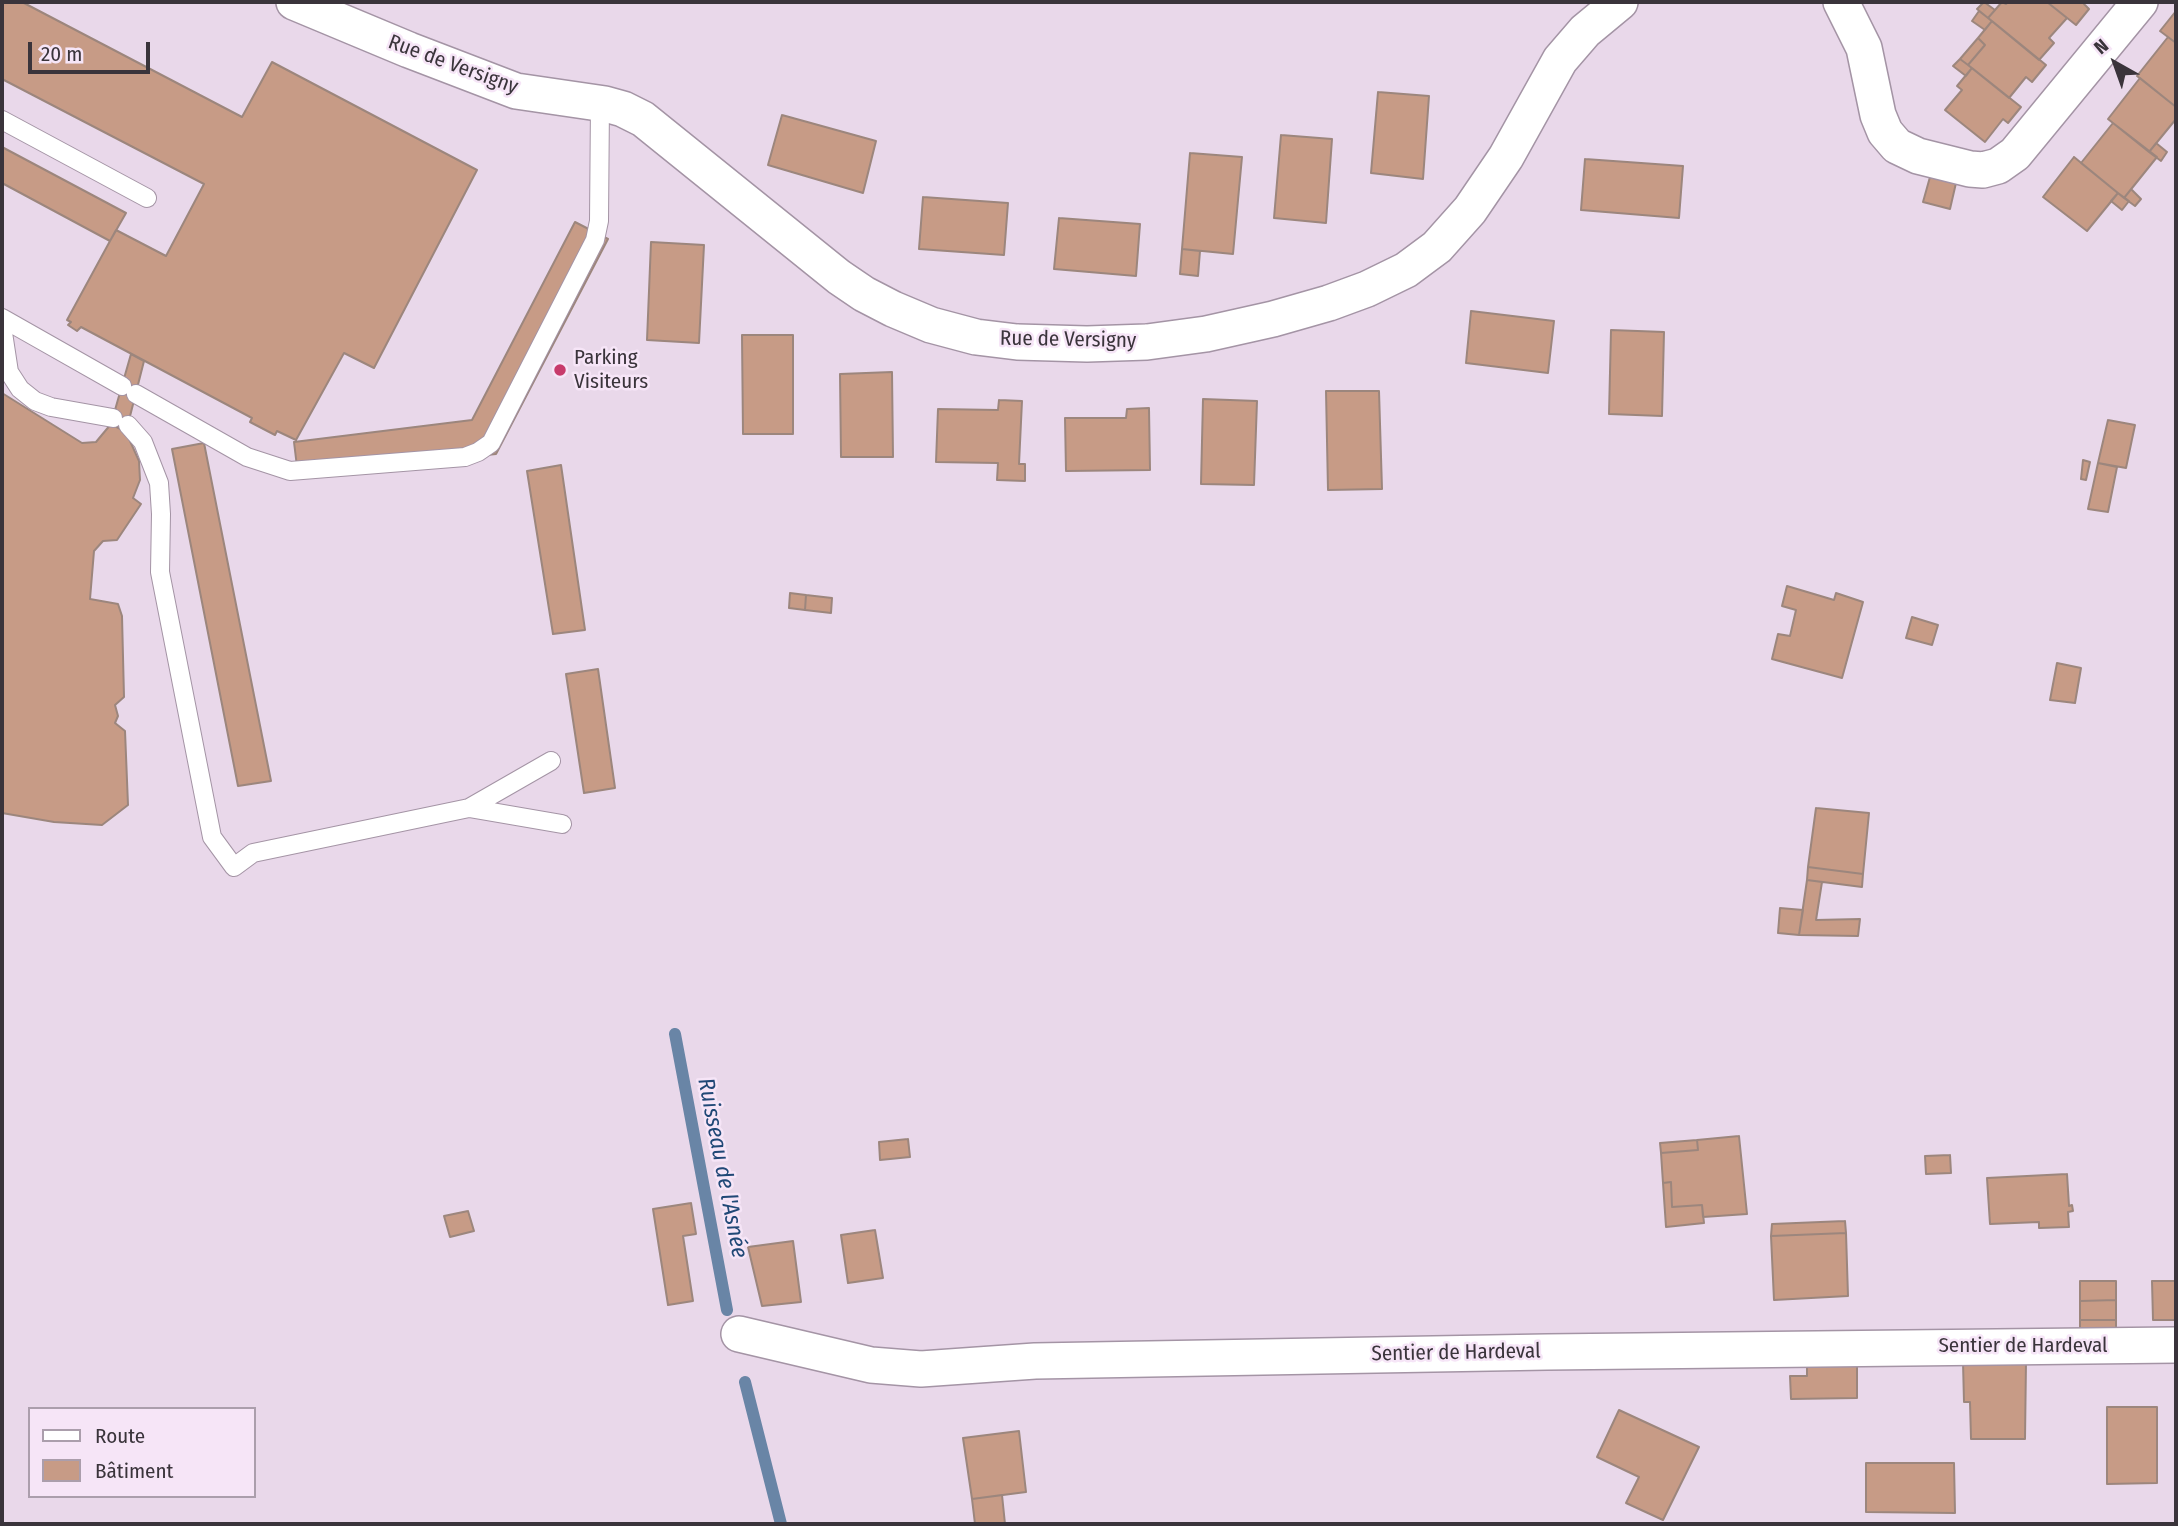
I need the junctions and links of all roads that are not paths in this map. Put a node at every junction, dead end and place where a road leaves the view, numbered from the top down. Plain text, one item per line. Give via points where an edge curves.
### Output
1 (294, 2) edge
2 (1620, 2) edge
3 (1841, 2) edge
4 (2140, 2) edge
5 (2, 120) edge
6 (600, 120) junction
7 (147, 198) dead end
8 (2, 318) edge
9 (2, 326) edge
10 (551, 761) dead end
11 (469, 808) junction
12 (562, 824) dead end
13 (739, 1334) dead end
14 (2176, 1345) edge

1 - 6 street, Rue de Versigny
2 - 6 street, Rue de Versigny via 1560,60 1506,157 1470,210 1437,247 1406,271 1367,289 1273,319 1147,342 1017,342 931,326 839,277 643,120 623,109
3 - 4 street via 1864,48 1885,132 1897,146 1918,156 1983,170 2015,154
5 - 7 lane
6 - 8 lane via 595,240 491,443 465,457 290,471 268,466
9 - 11 lane via 9,372 20,389 51,407 120,421 142,442 159,483 160,572 212,837 234,867 253,853
10 - 11 lane
11 - 12 lane
13 - 14 street, Sentier de Hardeval via 871,1365 921,1368 1035,1361

